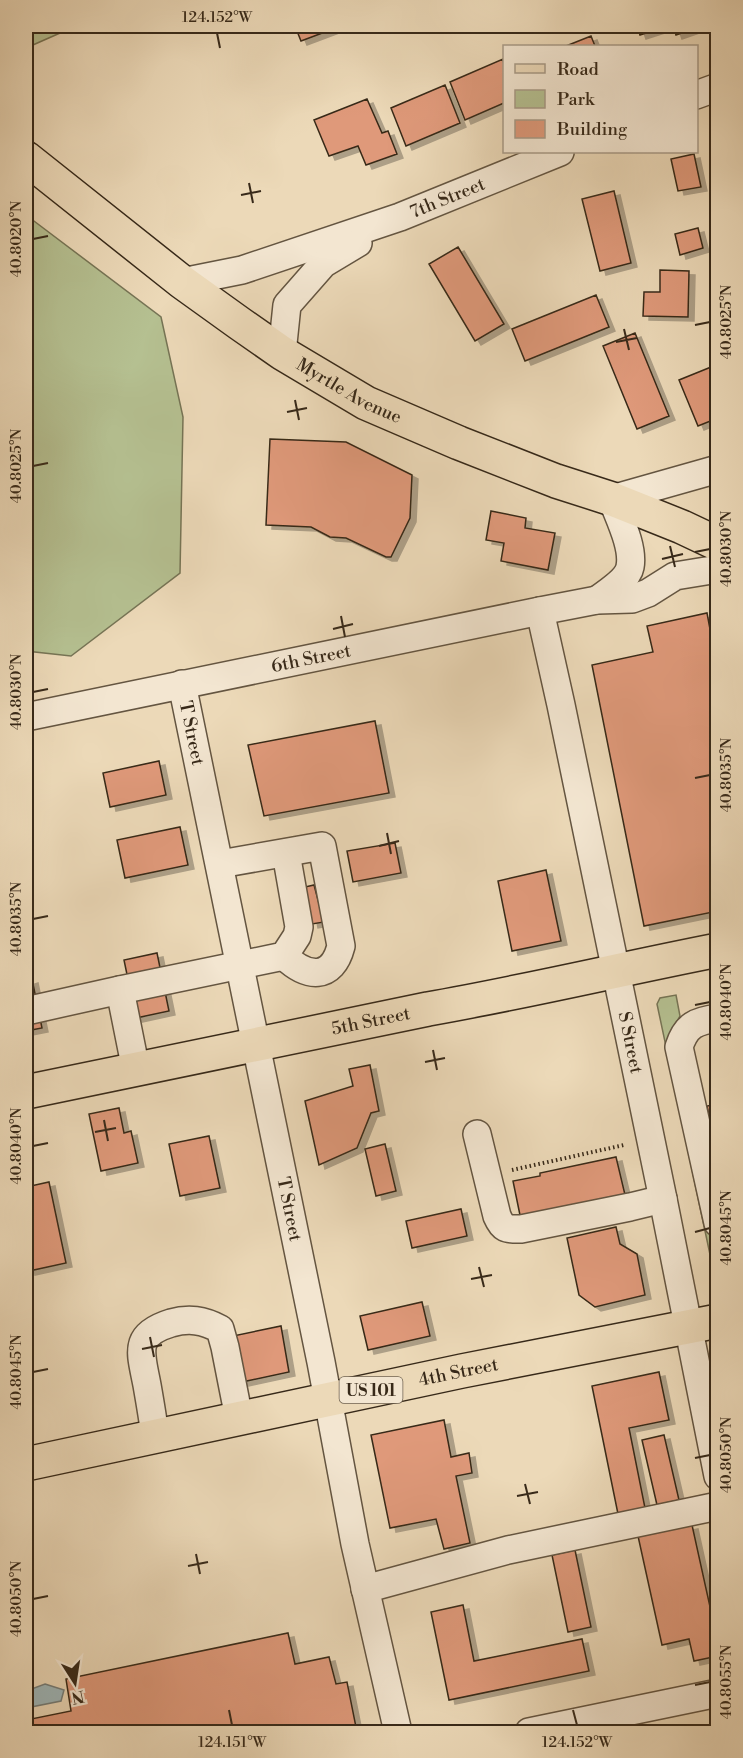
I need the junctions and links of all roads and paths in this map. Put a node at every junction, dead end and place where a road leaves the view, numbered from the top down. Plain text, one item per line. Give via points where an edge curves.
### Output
1 (717, 87) edge
2 (698, 94) edge
3 (558, 153) edge
4 (26, 158) edge
5 (400, 217) junction
6 (182, 282) junction
7 (282, 353) junction
8 (717, 470) edge
9 (612, 499) junction
10 (717, 544) edge
11 (717, 569) edge
12 (597, 600) junction
13 (540, 610) junction
14 (182, 684) junction
15 (26, 717) edge
16 (286, 853) junction
17 (220, 864) junction
18 (717, 950) edge
19 (284, 956) junction
20 (240, 964) junction
21 (615, 970) junction
22 (120, 990) junction
23 (26, 1011) edge
24 (717, 1018) edge
25 (256, 1044) junction
26 (136, 1070) junction
27 (26, 1092) edge
28 (477, 1134) dead end
29 (628, 1144) dead end
30 (510, 1170) dead end
31 (663, 1199) junction
32 (717, 1223) edge
33 (703, 1323) edge
34 (328, 1399) junction
35 (239, 1418) junction
36 (155, 1436) junction
37 (26, 1464) edge
38 (717, 1476) edge
39 (717, 1506) edge
40 (365, 1589) junction
41 (717, 1693) edge
42 (398, 1732) edge
43 (529, 1732) edge

1 - 2 street
3 - 5 street, 7th Street
4 - 6 main road, Myrtle Avenue
5 - 6 street via 242,270
5 - 7 street via 323,264 287,305
6 - 7 main road, Myrtle Avenue
7 - 9 main road, Myrtle Avenue via 366,403 556,481
8 - 9 street
9 - 10 main road, Myrtle Avenue
9 - 12 street, 6th Street via 628,542 630,568 620,582
11 - 12 street, 6th Street via 675,576 648,594 632,599
12 - 13 street, 6th Street
13 - 14 street, 6th Street
13 - 21 street, S Street
14 - 15 street, 6th Street
14 - 17 street, T Street
16 - 17 street
16 - 19 street via 299,927
16 - 19 street via 322,846 341,946 338,958 321,972 295,967
17 - 20 street, T Street
18 - 21 main road, 5th Street
19 - 20 street
20 - 22 street
20 - 25 street, T Street
21 - 25 main road, 5th Street
21 - 31 street, S Street
22 - 23 street
22 - 26 street
24 - 32 street via 690,1027 679,1047
25 - 26 main road, 5th Street
25 - 34 street, T Street
26 - 27 main road, 5th Street
28 - 31 street via 497,1216 507,1229
29 - 30 path
31 - 33 street, S Street
33 - 34 main road, 4th Street / US 101
33 - 38 street, S Street
34 - 35 main road, 4th Street / US 101
34 - 40 street, T Street
35 - 36 main road, 4th Street / US 101
35 - 36 street via 220,1329 207,1322 174,1322 148,1334 140,1351
36 - 37 main road, 4th Street / US 101
39 - 40 street via 508,1550
40 - 42 street, T Street
41 - 43 street

